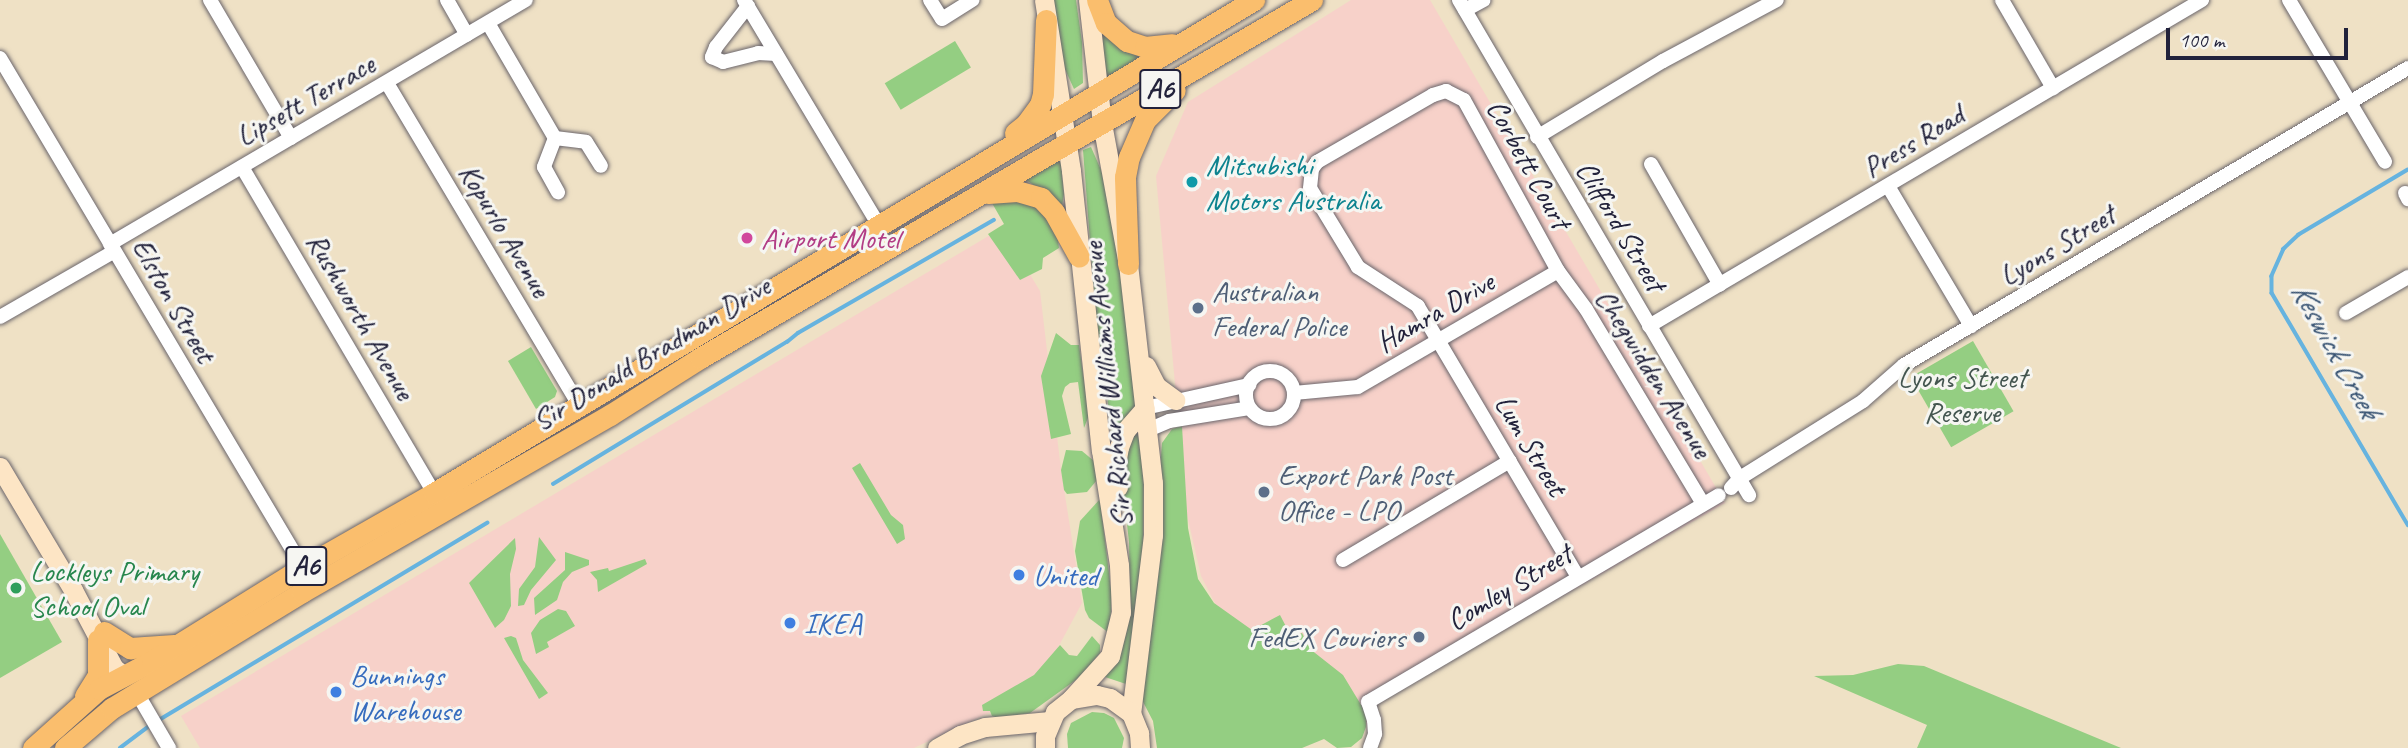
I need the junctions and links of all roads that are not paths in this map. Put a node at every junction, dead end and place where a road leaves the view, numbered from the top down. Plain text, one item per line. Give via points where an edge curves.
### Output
1 (210, 0) edge
2 (447, 0) edge
3 (526, 0) edge
4 (930, 0) edge
5 (973, 0) edge
6 (1088, 0) edge
7 (1097, 0) edge
8 (1254, 0) edge
9 (1311, 0) edge
10 (1484, 0) edge
11 (1777, 0) edge
12 (2002, 0) edge
13 (2202, 0) edge
14 (2289, 0) edge
15 (746, 3) edge
16 (1462, 5) edge
17 (1045, 10) edge
18 (488, 23) junction
19 (467, 36) junction
20 (1185, 41) junction
21 (776, 54) junction
22 (1218, 55) junction
23 (0, 58) edge
24 (2408, 68) edge
25 (387, 83) junction
26 (2053, 88) junction
27 (1098, 93) junction
28 (2350, 102) junction
29 (1062, 115) junction
30 (1102, 123) junction
31 (291, 138) junction
32 (555, 138) junction
33 (1537, 138) junction
34 (1066, 144) junction
35 (2385, 162) dead end
36 (1651, 164) dead end
37 (601, 166) dead end
38 (242, 167) junction
39 (951, 181) junction
40 (1888, 186) junction
41 (558, 191) dead end
42 (982, 193) junction
43 (878, 226) junction
44 (111, 248) junction
45 (1079, 257) junction
46 (1128, 264) junction
47 (1558, 271) junction
48 (2408, 277) edge
49 (1720, 285) junction
50 (2346, 313) dead end
51 (0, 317) edge
52 (1649, 326) junction
53 (1971, 326) junction
54 (1438, 340) junction
55 (1137, 342) junction
56 (700, 358) junction
57 (1249, 385) junction
58 (1294, 393) junction
59 (1175, 400) junction
60 (578, 404) junction
61 (1145, 408) junction
62 (1250, 408) junction
63 (1148, 430) junction
64 (1510, 461) junction
65 (0, 467) edge
66 (1730, 487) junction
67 (434, 493) junction
68 (1749, 495) dead end
69 (1703, 504) junction
70 (1343, 560) dead end
71 (1119, 565) junction
72 (303, 568) junction
73 (1578, 577) junction
74 (101, 636) junction
75 (176, 645) junction
76 (175, 671) junction
77 (123, 675) junction
78 (137, 693) junction
79 (1071, 699) junction
80 (75, 708) junction
81 (112, 708) junction
82 (1130, 713) junction
83 (1049, 721) junction
84 (33, 748) edge
85 (65, 748) edge
86 (169, 748) edge
87 (937, 748) edge
88 (1045, 748) edge
89 (1140, 748) edge
90 (1370, 748) edge

1 - 31 street
2 - 19 street
3 - 18 street, Lipsett Terrace
4 - 5 street via 942,19
6 - 27 main road, Sir Richard Williams Avenue
7 - 20 main road via 1106,23 1127,41 1145,47
8 - 20 main road, Sir Donald Bradman Drive / A6
9 - 22 main road, Sir Donald Bradman Drive / A6
10 - 16 street
11 - 33 street via 1663,61
12 - 26 street
13 - 26 street, Press Road
14 - 28 street
15 - 21 street
15 - 21 street via 712,57 723,62 758,53
16 - 33 street, Clifford Street
17 - 29 main road, Sir Richard Williams Avenue
17 - 39 main road via 1039,107 1026,124
18 - 19 street, Lipsett Terrace
18 - 32 street
19 - 25 street, Lipsett Terrace
20 - 27 main road, Sir Donald Bradman Drive / A6
21 - 43 street
22 - 30 main road, Sir Donald Bradman Drive / A6
22 - 46 main road via 1166,99 1135,137 1125,177
23 - 44 street, Elston Street
24 - 28 street, Lyons Street
25 - 31 street, Lipsett Terrace
25 - 60 street, Kopurlo Avenue
26 - 40 street, Press Road
27 - 29 main road, Sir Donald Bradman Drive / A6
27 - 30 main road, Sir Richard Williams Avenue
28 - 35 street
28 - 53 street, Lyons Street
29 - 34 main road, Sir Richard Williams Avenue
29 - 39 main road, Sir Donald Bradman Drive / A6
30 - 34 main road, Sir Donald Bradman Drive / A6
30 - 46 main road, Sir Richard Williams Avenue
31 - 38 street, Lipsett Terrace
32 - 37 street via 586,142
32 - 41 street via 544,167
33 - 52 street, Clifford Street
34 - 42 main road, Sir Donald Bradman Drive / A6
34 - 45 main road, Sir Richard Williams Avenue
36 - 49 street
38 - 44 street, Lipsett Terrace
38 - 67 street, Rushworth Avenue
39 - 43 main road, Sir Donald Bradman Drive / A6
40 - 49 street, Press Road
40 - 53 street
42 - 45 main road via 1017,191 1041,198
42 - 56 main road, Sir Donald Bradman Drive / A6
43 - 60 main road, Sir Donald Bradman Drive / A6
44 - 51 street, Lipsett Terrace
44 - 72 street, Elston Street
45 - 71 main road, Sir Richard Williams Avenue
46 - 55 main road, Sir Richard Williams Avenue
47 - 54 street, Hamra Drive
47 - 54 street, Corbett Court via 1464,100 1446,92 1433,94 1317,162 1310,188 1359,267 1418,306
47 - 69 street, Chegwidden Avenue via 1586,309
48 - 50 street
49 - 52 street, Press Road
52 - 66 street, Clifford Street
53 - 66 street, Lyons Street via 1904,365 1863,401
54 - 58 street, Hamra Drive via 1358,387
54 - 64 street, Lum Street
55 - 59 main road via 1156,386
55 - 61 main road, Sir Richard Williams Avenue
56 - 60 main road via 595,408
56 - 76 main road, Sir Donald Bradman Drive / A6
57 - 58 street via 1259,374 1274,372 1287,379
57 - 59 street
57 - 62 street
58 - 62 street via 1290,408 1279,417 1265,419
59 - 61 street
60 - 67 main road, Sir Donald Bradman Drive / A6
61 - 63 main road, Sir Richard Williams Avenue
61 - 71 main road via 1125,431 1115,464 1122,521
62 - 63 street via 1169,421
63 - 82 main road, Sir Richard Williams Avenue via 1153,535
64 - 70 street
64 - 73 street, Lum Street
65 - 74 main road
66 - 68 street, Clifford Street
66 - 69 street, Comley Street
67 - 72 main road, Sir Donald Bradman Drive / A6
69 - 73 street, Comley Street
71 - 79 main road, Sir Richard Williams Avenue via 1121,612 1115,644 1104,667
72 - 75 main road, Sir Donald Bradman Drive / A6
73 - 90 street, Comley Street via 1368,702 1375,734
74 - 75 main road via 130,648
74 - 77 main road via 122,664
74 - 80 main road via 98,675
75 - 77 main road, Sir Donald Bradman Drive / A6
76 - 77 main road
76 - 78 main road, Sir Donald Bradman Drive / A6
77 - 80 main road, Sir Donald Bradman Drive / A6
77 - 81 main road
78 - 81 main road, Sir Donald Bradman Drive / A6
78 - 86 street
79 - 82 main road via 1084,695 1110,698
79 - 83 main road, Sir Richard Williams Avenue
80 - 84 main road, Sir Donald Bradman Drive / A6
81 - 85 main road, Sir Donald Bradman Drive / A6
82 - 89 main road
83 - 87 main road via 985,727
83 - 88 main road

